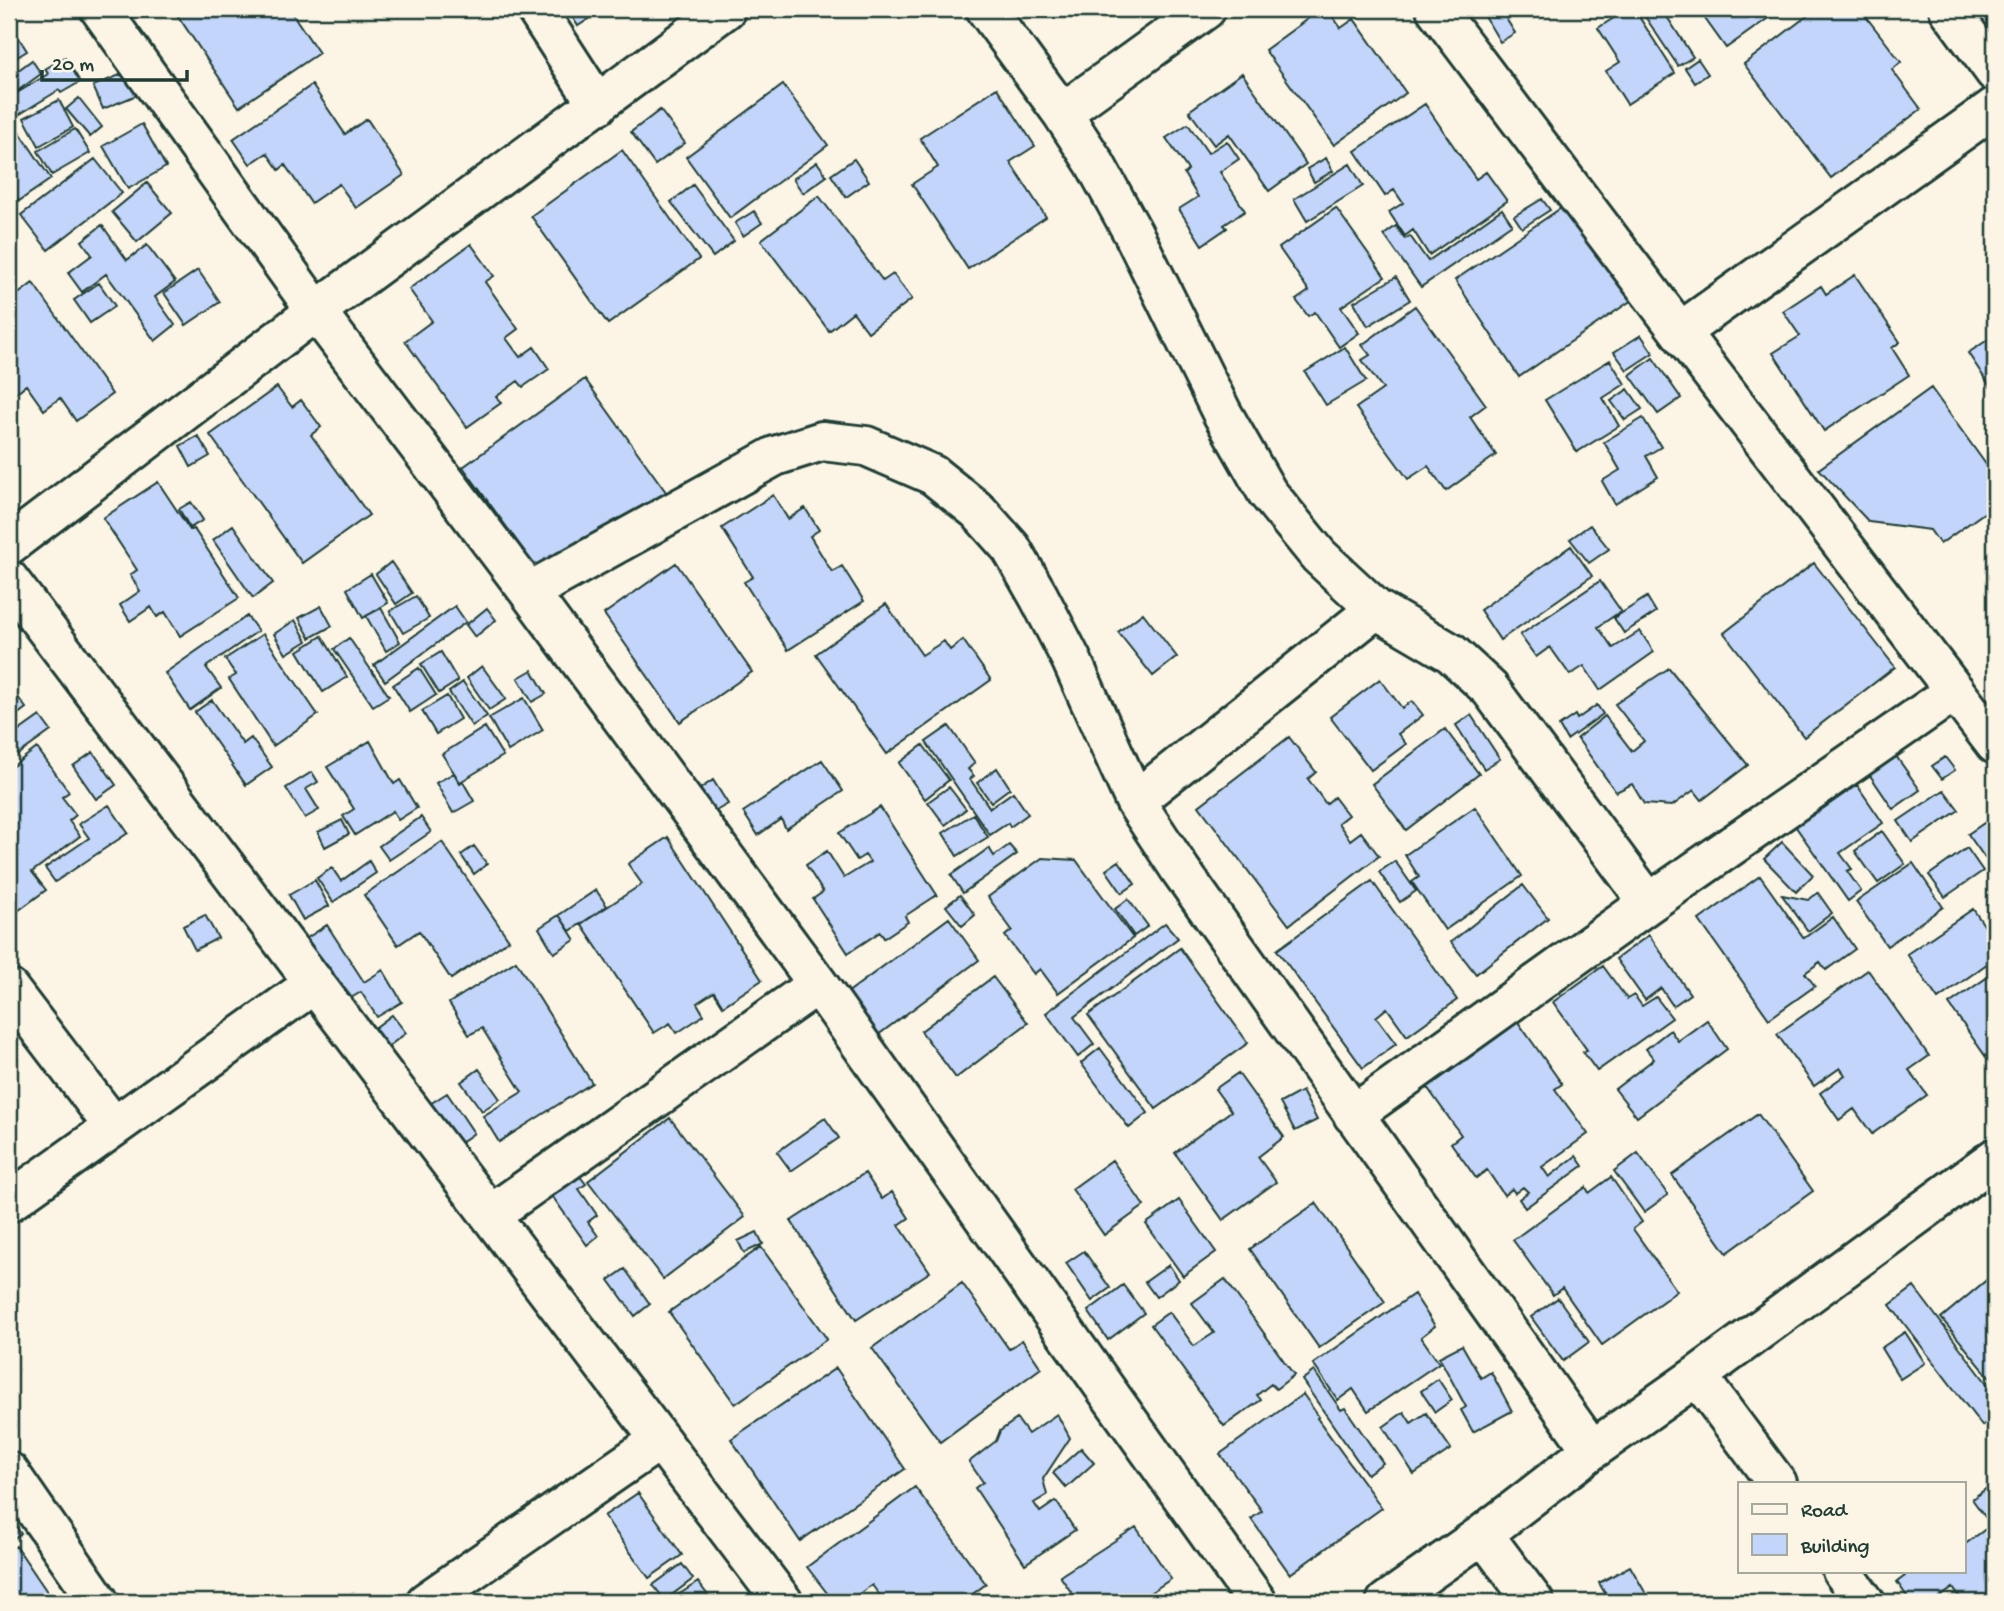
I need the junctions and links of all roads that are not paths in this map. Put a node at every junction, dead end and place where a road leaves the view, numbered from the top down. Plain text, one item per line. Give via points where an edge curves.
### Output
1 (100, 9) edge
2 (536, 9) edge
3 (726, 9) edge
4 (986, 9) edge
5 (1206, 9) edge
6 (1436, 9) edge
7 (1949, 9) edge
8 (1995, 72) edge
9 (598, 104) junction
10 (1995, 107) edge
11 (1062, 113) junction
12 (316, 312) junction
13 (1680, 332) junction
14 (9, 545) edge
15 (9, 580) edge
16 (529, 592) junction
17 (1377, 609) junction
18 (1955, 691) junction
19 (1995, 744) edge
20 (1135, 801) junction
21 (1649, 903) junction
22 (315, 983) junction
23 (818, 984) junction
24 (9, 989) edge
25 (1353, 1115) junction
26 (114, 1127) junction
27 (1995, 1158) edge
28 (9, 1202) edge
29 (490, 1216) junction
30 (1697, 1376) junction
31 (660, 1440) junction
32 (1592, 1450) junction
33 (1776, 1482) edge
34 (12, 1484) edge
35 (1483, 1534) junction
36 (1843, 1572) edge
37 (99, 1602) edge
38 (426, 1602) edge
39 (783, 1602) edge
40 (1257, 1602) edge
41 (1386, 1602) edge
42 (1534, 1602) edge
43 (1865, 1602) edge

1 - 12 street
2 - 9 street
3 - 9 street
4 - 11 street
5 - 11 street
6 - 13 street
7 - 8 street
9 - 12 street
10 - 13 street
11 - 17 street via 1133,233 1222,413 1267,492 1319,556
12 - 14 street
12 - 16 street
13 - 18 street
15 - 22 street
16 - 20 street via 775,456 822,441 866,446 933,475 978,510 1010,548 1071,659
16 - 23 street
17 - 20 street
17 - 21 street via 1451,653 1490,689
18 - 19 street
18 - 21 street
20 - 25 street
21 - 25 street
22 - 26 street
22 - 29 street
23 - 29 street
23 - 40 street
24 - 26 street
25 - 32 street
26 - 28 street
27 - 30 street
29 - 31 street
30 - 32 street
30 - 33 street
31 - 38 street
31 - 39 street
32 - 35 street
34 - 37 street
35 - 41 street
35 - 42 street
36 - 43 street

